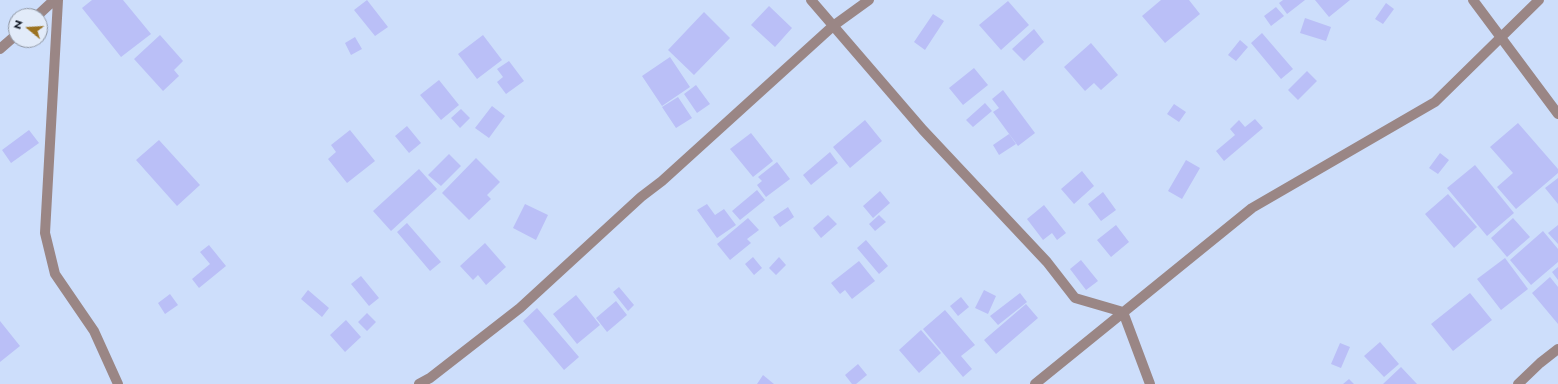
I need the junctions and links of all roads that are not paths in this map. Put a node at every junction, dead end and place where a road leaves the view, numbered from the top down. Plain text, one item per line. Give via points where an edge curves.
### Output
1 (54, 0) edge
2 (58, 0) edge
3 (810, 0) edge
4 (869, 0) edge
5 (1473, 0) edge
6 (1539, 0) edge
7 (46, 8) edge
8 (834, 26) junction
9 (1500, 37) junction
10 (8, 42) edge
11 (0, 49) edge
12 (1558, 114) edge
13 (1123, 312) junction
14 (1558, 350) edge
15 (118, 384) edge
16 (419, 384) edge
17 (1035, 384) edge
18 (1150, 384) edge
19 (1518, 384) edge

1 - 7 street
2 - 15 street via 45,234 55,274 94,331
3 - 8 street
4 - 8 street
5 - 9 street
6 - 9 street
8 - 13 street via 923,130 1047,262 1075,298
8 - 16 street via 640,197 520,308
9 - 12 street
9 - 13 street via 1435,102 1252,208
10 - 11 street
13 - 17 street
13 - 18 street
14 - 19 street

